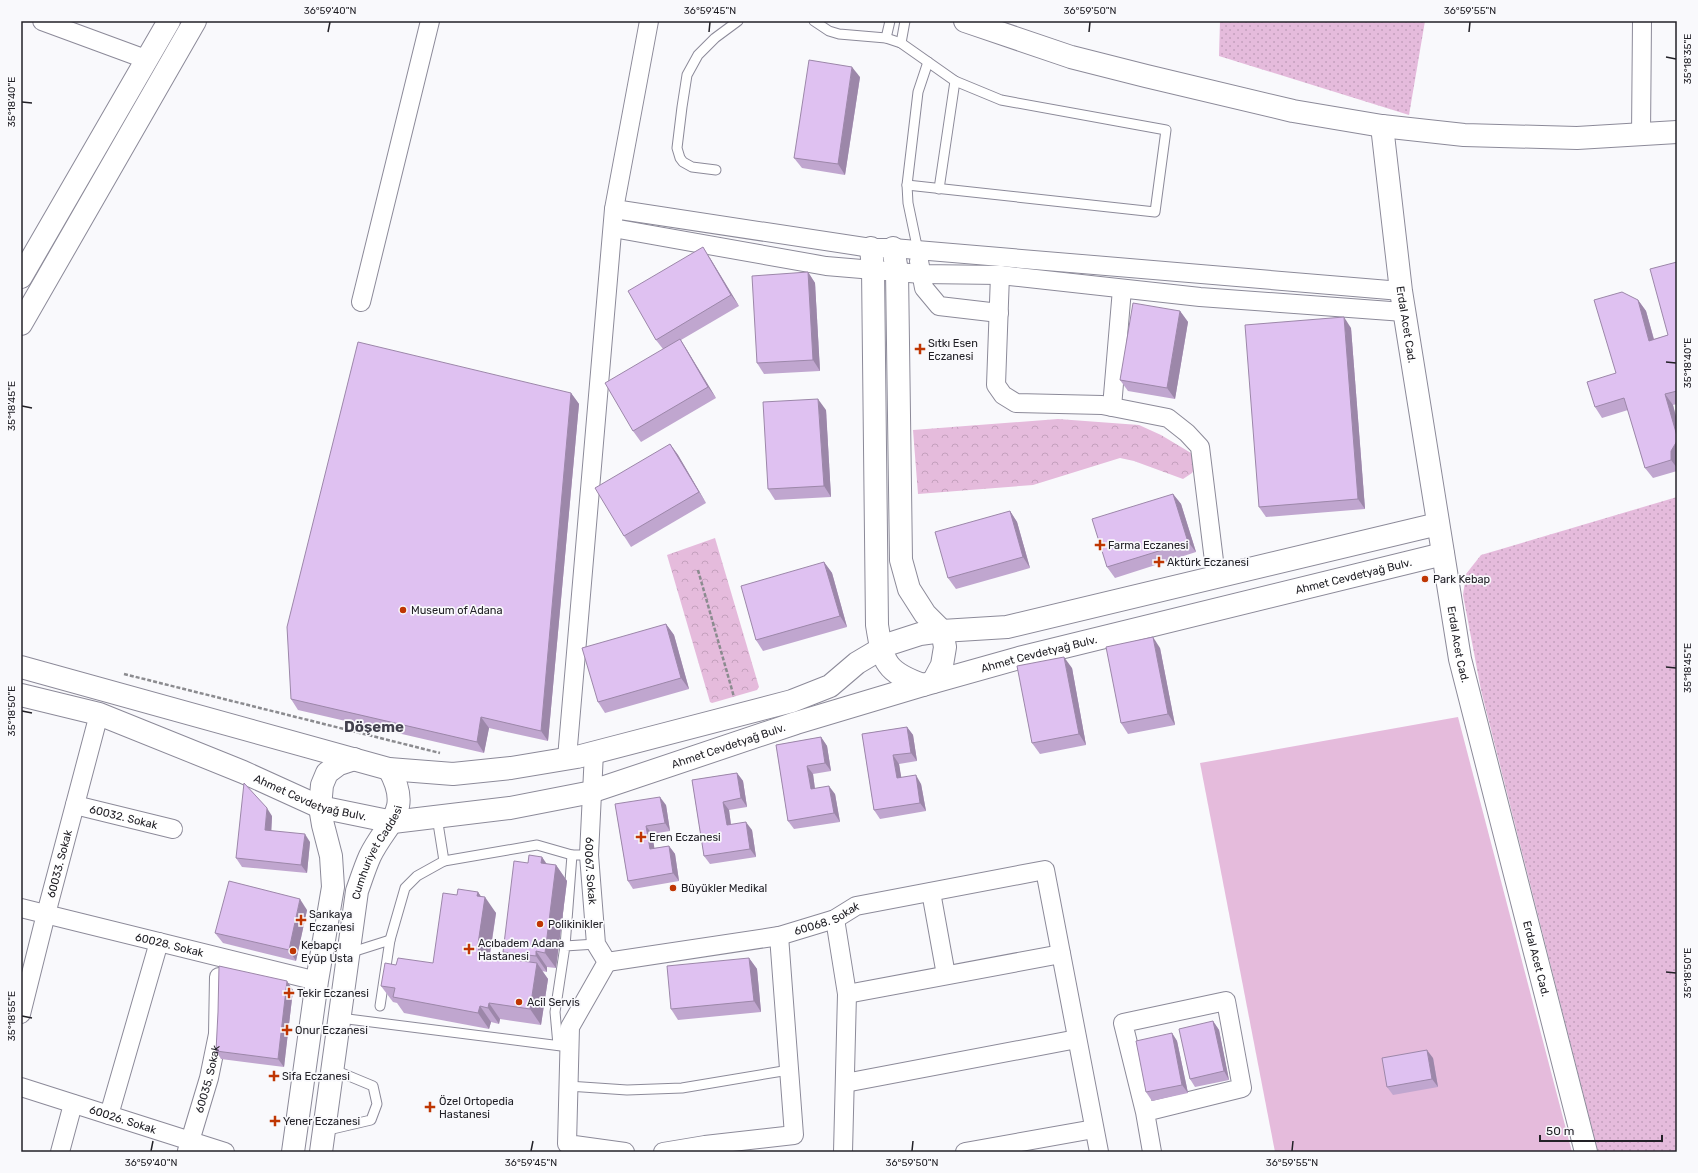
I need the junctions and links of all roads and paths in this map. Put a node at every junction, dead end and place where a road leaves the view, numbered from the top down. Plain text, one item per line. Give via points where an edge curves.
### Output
1 (42, 21) edge
2 (169, 21) edge
3 (195, 21) edge
4 (430, 21) edge
5 (649, 21) edge
6 (738, 21) edge
7 (814, 21) edge
8 (890, 21) edge
9 (905, 21) edge
10 (965, 21) edge
11 (1642, 21) edge
12 (886, 38) junction
13 (901, 43) junction
14 (148, 60) junction
15 (928, 62) junction
16 (955, 81) junction
17 (1382, 126) junction
18 (1677, 132) edge
19 (1641, 135) junction
20 (716, 170) dead end
21 (907, 185) junction
22 (939, 189) junction
23 (614, 209) junction
24 (613, 228) junction
25 (871, 248) junction
26 (893, 248) junction
27 (918, 251) junction
28 (24, 266) edge
29 (873, 270) junction
30 (897, 271) junction
31 (921, 274) junction
32 (1000, 275) junction
33 (1122, 289) junction
34 (1401, 291) junction
35 (361, 302) dead end
36 (1404, 312) junction
37 (999, 314) junction
38 (21, 324) edge
39 (1112, 407) junction
40 (1438, 524) junction
41 (1443, 554) junction
42 (698, 570) dead end
43 (1216, 577) junction
44 (942, 631) junction
45 (881, 649) junction
46 (21, 667) edge
47 (121, 673) dead end
48 (928, 684) junction
49 (21, 695) edge
50 (736, 701) dead end
51 (99, 714) junction
52 (594, 752) junction
53 (445, 754) dead end
54 (567, 758) junction
55 (354, 759) junction
56 (389, 769) junction
57 (592, 791) junction
58 (75, 805) junction
59 (320, 807) junction
60 (437, 817) junction
61 (393, 822) junction
62 (173, 829) dead end
63 (580, 855) junction
64 (444, 861) junction
65 (931, 892) junction
66 (21, 908) edge
67 (46, 914) junction
68 (835, 919) junction
69 (779, 936) junction
70 (390, 940) junction
71 (159, 942) junction
72 (596, 944) junction
73 (565, 946) junction
74 (348, 953) junction
75 (1061, 954) junction
76 (219, 957) junction
77 (607, 962) junction
78 (946, 975) junction
79 (318, 982) junction
80 (847, 994) junction
81 (380, 1006) edge
82 (21, 1014) edge
83 (340, 1018) junction
84 (1077, 1040) junction
85 (563, 1046) junction
86 (332, 1069) junction
87 (789, 1070) junction
88 (845, 1083) junction
89 (568, 1086) junction
90 (21, 1088) edge
91 (73, 1104) junction
92 (1145, 1112) junction
93 (109, 1115) junction
94 (1094, 1129) junction
95 (324, 1131) junction
96 (188, 1146) edge
97 (60, 1152) edge
98 (225, 1152) edge
99 (293, 1152) edge
100 (321, 1152) edge
101 (625, 1152) edge
102 (663, 1152) edge
103 (843, 1152) edge
104 (965, 1152) edge
105 (1099, 1152) edge
106 (1152, 1152) edge
107 (1586, 1152) edge

1 - 14 street
2 - 14 street
3 - 38 street
4 - 35 street
5 - 23 street
6 - 20 lane via 698,55 687,75 682,106 677,148 680,158 692,167
7 - 12 lane via 839,34
8 - 12 lane
9 - 13 lane
10 - 17 street via 1071,57 1146,76 1293,111
11 - 19 street
12 - 13 lane
13 - 15 lane
14 - 28 street
15 - 16 lane
15 - 21 lane via 918,92
16 - 22 lane
16 - 22 lane via 1001,100 1166,130 1154,212
17 - 19 street via 1464,135 1578,138
17 - 34 street, Erdal Acet Cad.
18 - 19 street
21 - 22 lane
21 - 27 lane
23 - 24 street
23 - 25 street
24 - 29 street via 826,266
24 - 54 street
25 - 26 street
25 - 29 street
26 - 27 street
26 - 30 street
27 - 31 street
27 - 34 street
29 - 30 street
29 - 45 street via 877,625
30 - 31 street
30 - 44 street via 901,560 909,589 925,614
31 - 32 street
31 - 37 street via 924,288 939,306
32 - 33 street
32 - 37 street
33 - 36 street
33 - 39 street
34 - 36 street, Erdal Acet Cad.
36 - 40 street, Erdal Acet Cad.
37 - 39 street via 996,385 1003,395 1016,404
39 - 43 street via 1168,418 1200,447
40 - 41 street, Erdal Acet Cad.
40 - 43 street, Ahmet Cevdetyağ Bulv.
41 - 48 street, Ahmet Cevdetyağ Bulv. via 1019,658
41 - 107 street, Erdal Acet Cad. via 1460,659
42 - 50 path
43 - 44 street, Ahmet Cevdetyağ Bulv. via 1007,627
44 - 45 street, Ahmet Cevdetyağ Bulv. via 920,634
44 - 48 street via 945,647 942,665
45 - 48 street via 888,666 903,678
45 - 52 street, Ahmet Cevdetyağ Bulv. via 857,663 830,686 792,701
46 - 55 street, Ahmet Cevdetyağ Bulv.
47 - 53 path
48 - 57 street, Ahmet Cevdetyağ Bulv. via 796,723
49 - 51 street, Ahmet Cevdetyağ Bulv.
51 - 58 street, 60033. Sokak
51 - 59 street, Ahmet Cevdetyağ Bulv. via 242,772
52 - 54 street, Ahmet Cevdetyağ Bulv.
52 - 57 street, 60067. Sokak
54 - 56 street, Ahmet Cevdetyağ Bulv. via 511,768 453,774
55 - 56 street, Ahmet Cevdetyağ Bulv.
55 - 59 street via 339,764 328,773 322,785
56 - 61 street, Cumhuriyet Caddesi via 399,791
57 - 60 street, Ahmet Cevdetyağ Bulv. via 510,808
57 - 63 street, 60067. Sokak
58 - 62 street, 60032. Sokak
58 - 67 street, 60033. Sokak
59 - 61 street, Ahmet Cevdetyağ Bulv.
59 - 79 street via 331,856 333,887
60 - 61 street, Ahmet Cevdetyağ Bulv.
60 - 64 lane
61 - 74 street, Cumhuriyet Caddesi via 370,855 357,891
63 - 64 lane via 537,845
63 - 72 street, 60067. Sokak
63 - 73 lane
64 - 70 lane via 417,876 405,888
65 - 68 street, 60068. Sokak via 856,906
65 - 75 street, 60068. Sokak via 1045,870
65 - 78 street
66 - 67 street, 60028. Sokak
67 - 71 street, 60028. Sokak
67 - 82 street, 60033. Sokak
68 - 69 street, 60068. Sokak
68 - 80 street
69 - 77 street, 60068. Sokak
69 - 87 street
70 - 74 lane
70 - 81 lane
71 - 76 street, 60028. Sokak
71 - 93 street
72 - 73 lane
72 - 77 street, 60067. Sokak
73 - 85 lane via 555,1012
74 - 83 street, Cumhuriyet Caddesi
75 - 78 street
75 - 84 street
76 - 79 street, 60028. Sokak
76 - 96 street, 60035. Sokak via 218,1034 209,1078
77 - 85 street via 570,1027
78 - 80 street
79 - 99 street
80 - 88 street
83 - 85 lane
83 - 86 street, Cumhuriyet Caddesi
84 - 88 street
84 - 94 street
85 - 89 street
86 - 95 street, Cumhuriyet Caddesi
86 - 95 lane via 373,1086 377,1104 371,1120
87 - 89 lane via 682,1088 627,1090
87 - 102 street via 794,1135
88 - 103 street
89 - 101 street via 567,1144
90 - 91 street, 60026. Sokak
91 - 93 street, 60026. Sokak
91 - 97 street
92 - 92 street via 1242,1088 1226,1001 1123,1023
92 - 106 street
93 - 96 street, 60026. Sokak
94 - 104 street
94 - 105 street
95 - 100 street, Cumhuriyet Caddesi
96 - 98 street, 60026. Sokak

